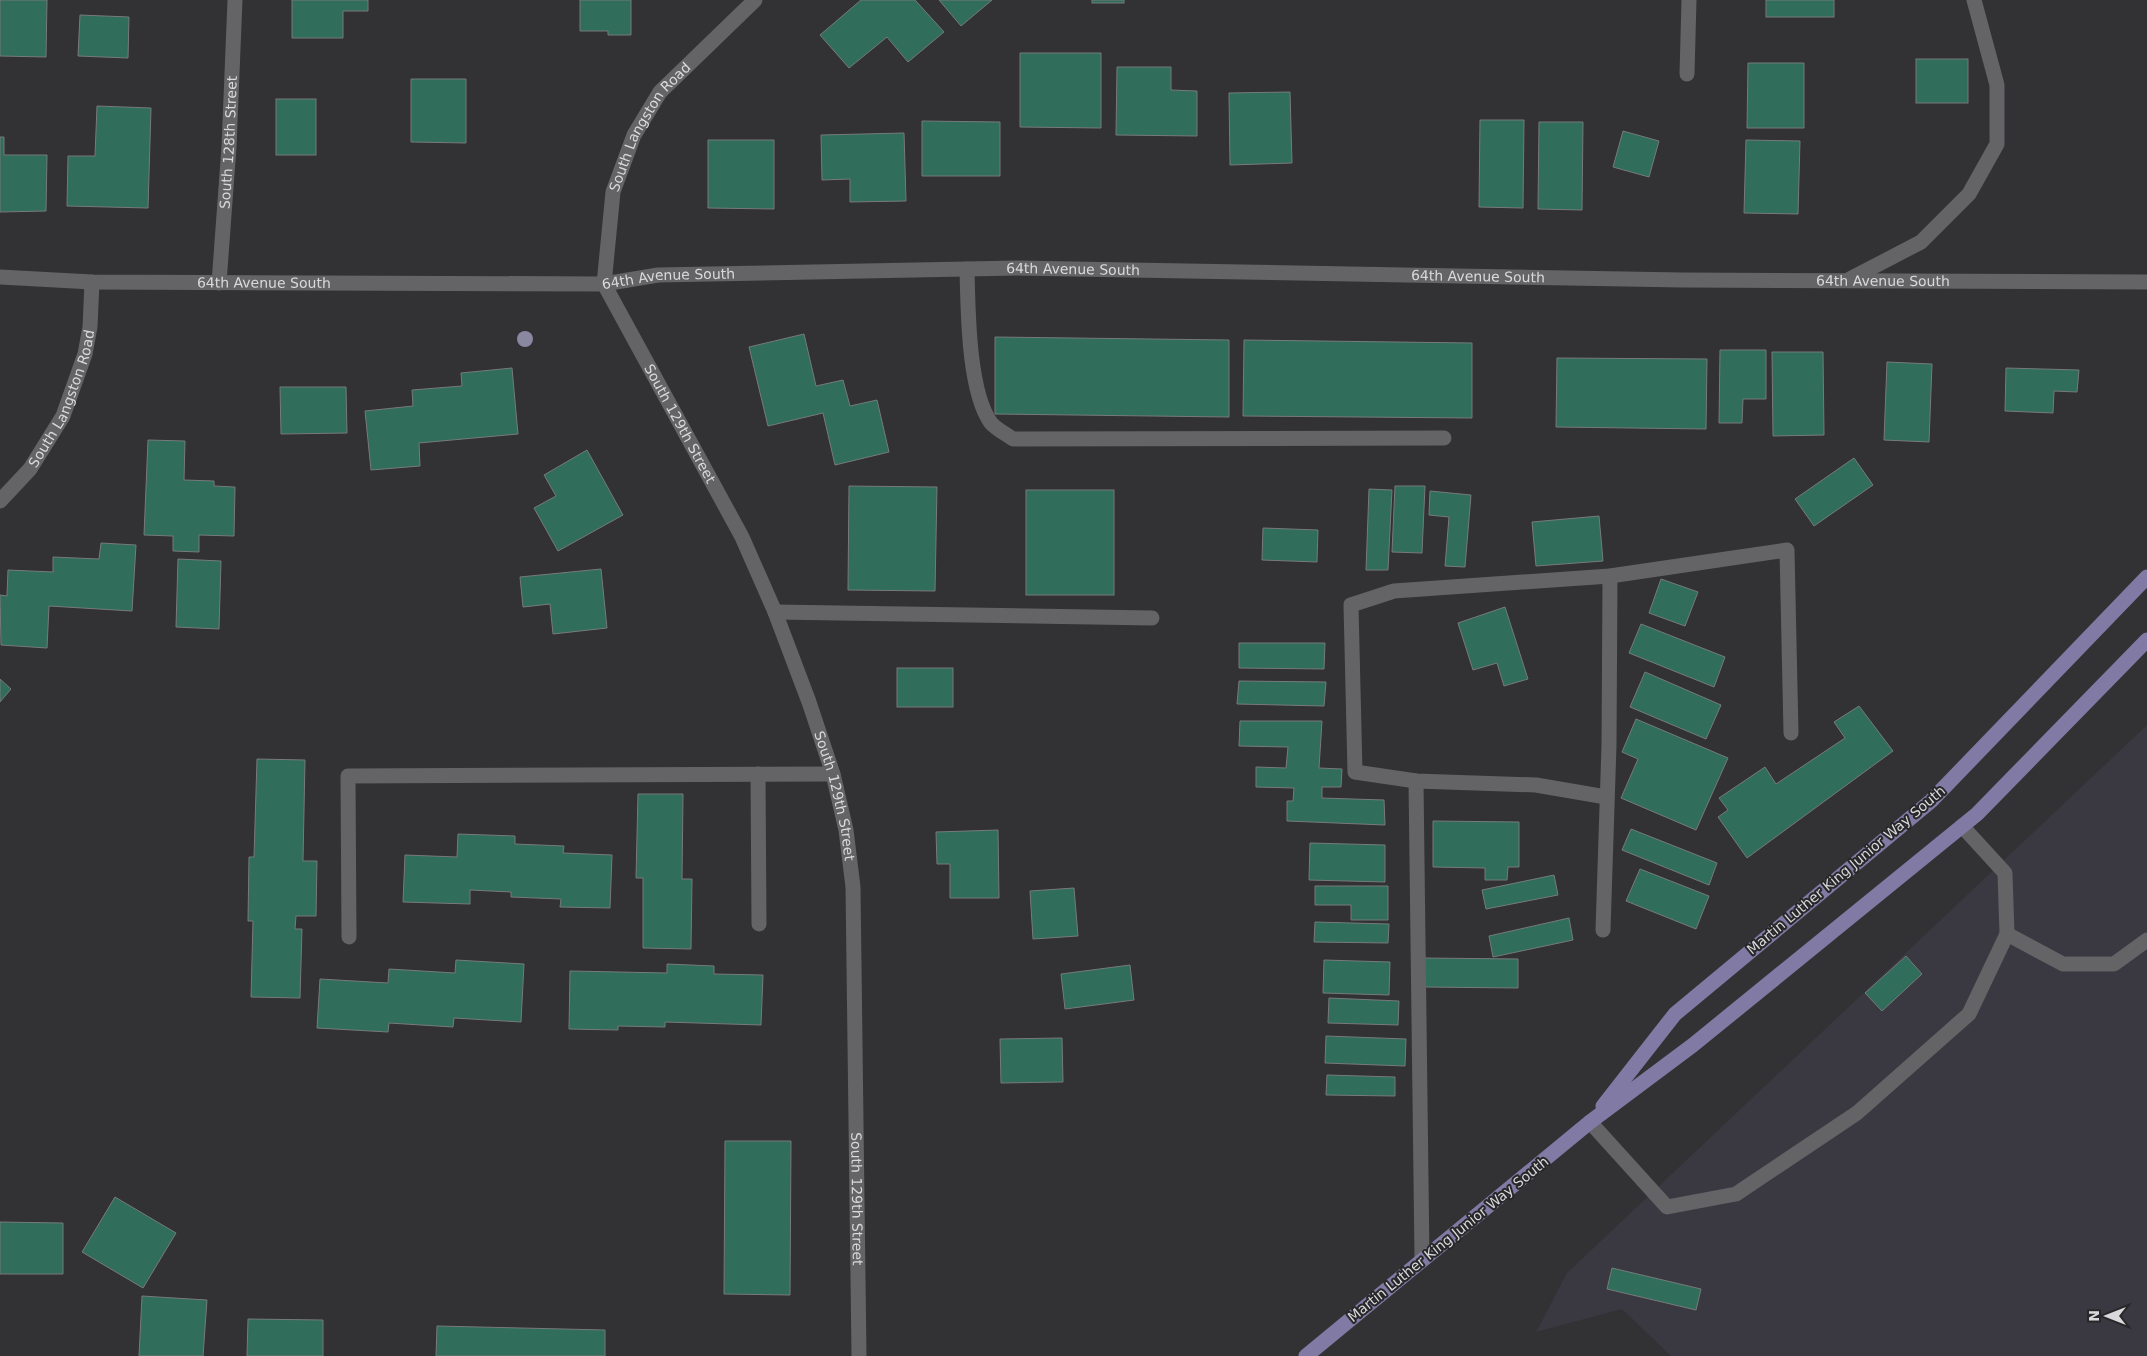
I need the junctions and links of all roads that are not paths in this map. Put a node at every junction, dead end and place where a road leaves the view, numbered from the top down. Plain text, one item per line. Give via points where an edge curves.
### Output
1 (235, 0) edge
2 (755, 0) edge
3 (1689, 0) edge
4 (1974, 0) edge
5 (1687, 74) dead end
6 (967, 269) junction
7 (0, 277) edge
8 (1846, 281) junction
9 (92, 282) junction
10 (2147, 282) edge
11 (219, 283) junction
12 (604, 284) junction
13 (1444, 438) dead end
14 (0, 501) edge
15 (1610, 576) junction
16 (2147, 577) edge
17 (775, 612) junction
18 (1152, 618) dead end
19 (2147, 640) edge
20 (1790, 733) dead end
21 (758, 774) junction
22 (833, 774) junction
23 (1416, 781) junction
24 (1606, 797) junction
25 (1962, 826) junction
26 (759, 924) dead end
27 (1603, 930) dead end
28 (2007, 934) junction
29 (349, 937) dead end
30 (2147, 940) edge
31 (1590, 1122) junction
32 (1422, 1258) junction
33 (859, 1356) edge
34 (1306, 1356) edge

1 - 11 street, South 128th Street
2 - 12 street, South Langston Road via 660,92 634,134 613,192
3 - 5 street
4 - 8 street via 1997,85 1997,144 1969,194 1921,242
6 - 8 street, 64th Avenue South
6 - 12 street, 64th Avenue South via 658,275
6 - 13 street via 970,345 981,401 991,424 1013,439
7 - 9 street, 64th Avenue South
8 - 10 street, 64th Avenue South
9 - 11 street, 64th Avenue South
9 - 14 street, South Langston Road via 85,354 63,416 30,469
11 - 12 street, 64th Avenue South
12 - 17 street, South 129th Street via 742,537
15 - 20 street via 1787,550
15 - 23 street via 1394,591 1351,605 1355,772
15 - 24 street
16 - 31 main road, Martin Luther King Junior Way South via 1930,801 1675,1014
17 - 18 street
17 - 22 street, South 129th Street
19 - 25 main road, Martin Luther King Junior Way South
21 - 22 street
21 - 26 street
21 - 29 street via 348,776
22 - 33 street, South 129th Street via 846,830 852,887
23 - 24 street via 1536,785
23 - 32 street
24 - 27 street
25 - 28 street via 2006,873
25 - 31 main road, Martin Luther King Junior Way South via 1693,1045
28 - 30 street via 2063,964 2114,964
28 - 31 street via 1969,1014 1857,1113 1736,1194 1667,1207
31 - 32 main road, Martin Luther King Junior Way South
32 - 34 main road, Martin Luther King Junior Way South

